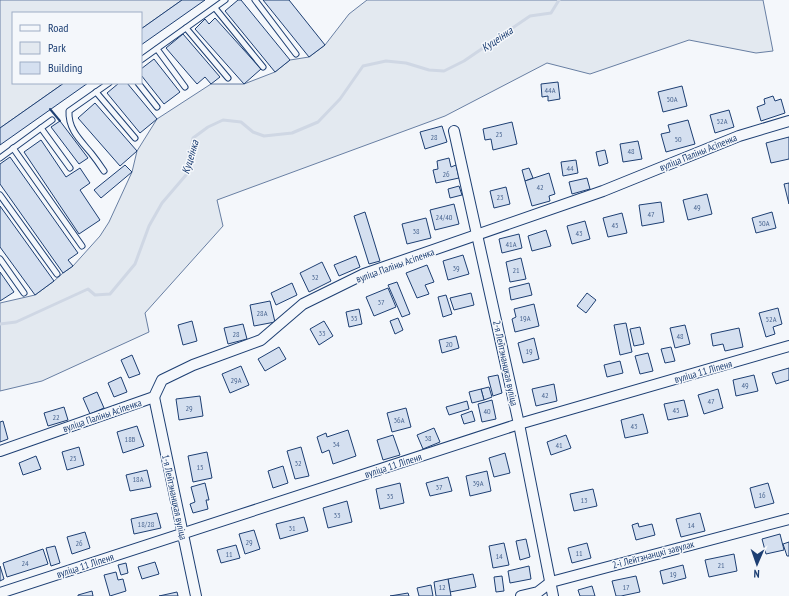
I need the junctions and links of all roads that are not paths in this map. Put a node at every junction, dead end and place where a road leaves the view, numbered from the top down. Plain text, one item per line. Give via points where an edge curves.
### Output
1 (225, 0) edge
2 (255, 0) edge
3 (214, 8) junction
4 (186, 28) junction
5 (157, 49) junction
6 (296, 54) dead end
7 (142, 59) edge
8 (263, 67) dead end
9 (228, 78) dead end
10 (108, 84) edge
11 (139, 84) edge
12 (185, 87) dead end
13 (96, 92) junction
14 (157, 108) dead end
15 (52, 120) dead end
16 (789, 121) edge
17 (42, 128) junction
18 (454, 131) dead end
19 (135, 138) dead end
20 (14, 148) junction
21 (0, 158) edge
22 (70, 168) dead end
23 (104, 171) dead end
24 (0, 195) edge
25 (478, 235) junction
26 (82, 246) dead end
27 (0, 259) edge
28 (57, 274) dead end
29 (24, 293) dead end
30 (789, 346) edge
31 (154, 397) junction
32 (519, 424) junction
33 (0, 450) edge
34 (789, 519) edge
35 (183, 534) junction
36 (551, 582) junction
37 (0, 593) edge
38 (196, 596) edge
39 (521, 596) edge
40 (553, 596) edge

1 - 3 lane
2 - 6 lane
3 - 4 lane
3 - 8 lane
4 - 5 lane
4 - 9 lane
5 - 7 lane
5 - 12 lane
10 - 13 lane
11 - 14 lane
13 - 19 lane
13 - 23 lane via 69,111 68,119 76,136
15 - 17 lane
16 - 25 street, вуліца Паліны Асіпенка via 739,136 602,191
17 - 20 lane
17 - 22 lane
18 - 25 street, 2-я Лейтэнанцкая вуліца
20 - 21 lane
20 - 26 lane
24 - 28 lane
25 - 31 street, вуліца Паліны Асіпенка via 364,274 303,304 261,340 193,365 162,380
25 - 32 street, 2-я Лейтэнанцкая вуліца
27 - 29 lane
30 - 32 street, вуліца 11 Ліпеня
31 - 33 street, вуліца Паліны Асіпенка
31 - 35 street, 1-я Лейтэнанцкая вуліца
32 - 35 street, вуліца 11 Ліпеня
32 - 36 street, 2-я Лейтэнанцкая вуліца
34 - 36 street, 2-і Лейтэнанцкі завулак
35 - 37 street, вуліца 11 Ліпеня
35 - 38 street, 1-я Лейтэнанцкая вуліца
36 - 39 street, 2-і Лейтэнанцкі завулак via 538,592
36 - 40 street, 2-я Лейтэнанцкая вуліца

